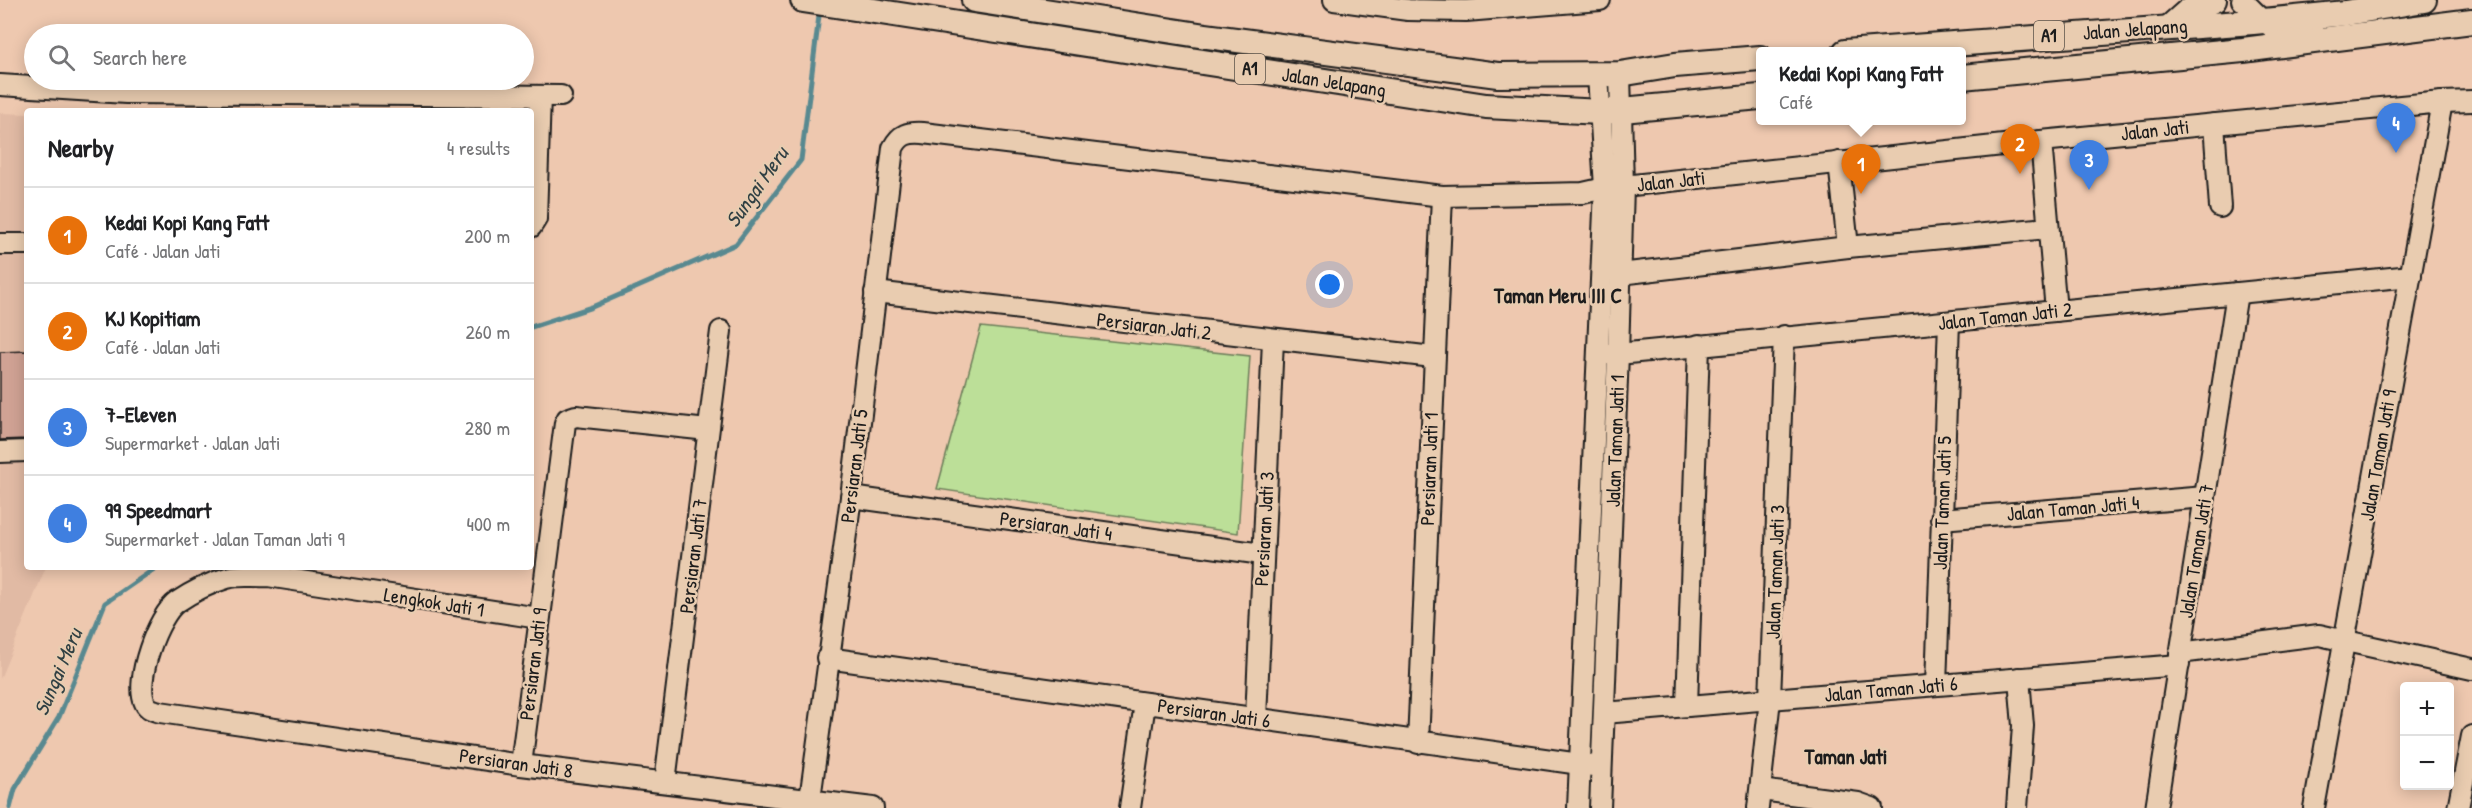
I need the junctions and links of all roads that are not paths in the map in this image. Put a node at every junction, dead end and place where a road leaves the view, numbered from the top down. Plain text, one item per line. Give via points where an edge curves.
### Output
1 (803, 0) edge
2 (974, 0) edge
3 (1334, 0) edge
4 (1600, 0) edge
5 (2214, 0) edge
6 (2302, 0) edge
7 (2424, 0) edge
8 (1568, 2) edge
9 (1407, 5) edge
10 (2254, 11) edge
11 (2346, 13) junction
12 (2472, 21) edge
13 (2171, 26) junction
14 (1897, 47) edge
15 (2243, 50) junction
16 (1756, 58) edge
17 (1609, 75) junction
18 (1966, 77) edge
19 (0, 85) edge
20 (24, 87) edge
21 (79, 90) edge
22 (540, 96) junction
23 (561, 96) dead end
24 (1756, 97) edge
25 (2472, 101) edge
26 (2442, 102) junction
27 (1611, 111) junction
28 (2214, 124) junction
29 (902, 135) joint
30 (2041, 141) junction
31 (1839, 162) junction
32 (1614, 187) junction
33 (1442, 196) junction
34 (2220, 207) dead end
35 (534, 222) edge
36 (2048, 228) junction
37 (0, 244) edge
38 (24, 244) edge
39 (1848, 248) junction
40 (1620, 274) junction
41 (2411, 276) junction
42 (875, 292) junction
43 (2237, 293) junction
44 (2056, 311) junction
45 (1949, 322) junction
46 (721, 331) dead end
47 (1784, 336) junction
48 (1272, 340) junction
49 (1699, 345) junction
50 (1609, 354) junction
51 (1433, 357) junction
52 (708, 430) junction
53 (24, 451) edge
54 (0, 452) edge
55 (851, 497) junction
56 (2205, 497) junction
57 (1941, 519) junction
58 (1262, 554) junction
59 (539, 618) junction
60 (2345, 639) junction
61 (827, 658) junction
62 (2180, 659) junction
63 (2472, 669) edge
64 (2019, 678) junction
65 (1936, 685) junction
66 (1770, 699) junction
67 (1145, 703) junction
68 (1687, 706) junction
69 (160, 712) joint
70 (1604, 713) junction
71 (1256, 718) junction
72 (2472, 736) edge
73 (1418, 743) junction
74 (1581, 764) junction
75 (521, 765) junction
76 (1601, 767) junction
77 (664, 782) junction
78 (810, 799) junction
79 (1759, 799) edge
80 (873, 808) edge
81 (1130, 808) edge
82 (1578, 808) edge
83 (1600, 808) edge
84 (1872, 808) edge
85 (2017, 808) edge
86 (2156, 808) edge
87 (2314, 808) edge
88 (2458, 808) edge

1 - 27 main road, Jalan Jelapang / A1 via 1486,106
2 - 17 main road, Jalan Jelapang / A1 via 1498,75
3 - 9 street
4 - 8 street
5 - 13 main road via 2188,10
6 - 11 main road
7 - 11 main road, Jalan Jelapang / A1
8 - 9 street via 1466,11
10 - 11 main road, Jalan Jelapang / A1
10 - 12 street via 2280,32
10 - 13 main road, Jalan Jelapang / A1
10 - 15 street
12 - 15 main road, Jalan Jelapang / A1
13 - 14 main road, Jalan Jelapang / A1
15 - 18 main road, Jalan Jelapang / A1
16 - 17 main road, Jalan Jelapang / A1
17 - 27 street, Jalan Taman Jati 1
19 - 20 street
21 - 22 street
22 - 23 street
22 - 35 street
24 - 27 main road, Jalan Jelapang / A1
25 - 26 street, Jalan Jati
26 - 28 street, Jalan Jati
26 - 41 street, Jalan Taman Jati 9
27 - 32 street, Jalan Taman Jati 1
28 - 30 street, Jalan Jati
28 - 34 street
29 - 33 street, Jalan Jati via 923,133
29 - 42 street, Persiaran Jati 5 via 893,148
30 - 31 street, Jalan Jati
30 - 36 street
31 - 32 street, Jalan Jati
31 - 39 street
32 - 33 street, Jalan Jati via 1582,193
32 - 40 street, Jalan Taman Jati 1
32 - 50 street, Jalan Taman Jati 1
33 - 51 street, Persiaran Jati 1
36 - 39 street
36 - 44 street
37 - 38 street
39 - 40 street
40 - 50 street, Jalan Taman Jati 1
41 - 43 street, Jalan Taman Jati 2
41 - 60 street, Jalan Taman Jati 9
42 - 48 street, Persiaran Jati 2
42 - 55 street, Persiaran Jati 5
43 - 44 street, Jalan Taman Jati 2
43 - 56 street, Jalan Taman Jati 7
44 - 45 street, Jalan Taman Jati 2
45 - 47 street, Jalan Taman Jati 2
45 - 57 street, Jalan Taman Jati 5
46 - 52 street, Persiaran Jati 7
47 - 49 street, Jalan Taman Jati 2
47 - 66 street, Jalan Taman Jati 3
48 - 51 street, Persiaran Jati 2
48 - 58 street, Persiaran Jati 3
49 - 50 street, Jalan Taman Jati 2
49 - 68 street
50 - 70 street, Jalan Taman Jati 1
50 - 74 street, Jalan Taman Jati 1
51 - 73 street, Persiaran Jati 1
52 - 59 street, Persiaran Jati 9 via 567,418
52 - 77 street, Persiaran Jati 7
53 - 54 street
55 - 58 street, Persiaran Jati 4
55 - 61 street, Persiaran Jati 5
56 - 57 street, Jalan Taman Jati 4
56 - 62 street, Jalan Taman Jati 7
57 - 65 street, Jalan Taman Jati 5
58 - 71 street, Persiaran Jati 3
59 - 69 street, Lengkok Jati 1 via 268,576 229,577 175,603 157,630 142,689 146,705
59 - 75 street, Persiaran Jati 9
60 - 62 street, Jalan Taman Jati 6 via 2319,635
60 - 63 street, Jalan Taman Jati 6
60 - 87 street, Jalan Taman Jati 9
61 - 67 street, Persiaran Jati 6
61 - 78 street, Persiaran Jati 5
62 - 64 street, Jalan Taman Jati 6
62 - 86 street, Jalan Taman Jati 7
64 - 65 street, Jalan Taman Jati 6
64 - 85 street via 2023,726
65 - 66 street, Jalan Taman Jati 6
66 - 68 street, Jalan Taman Jati 6
66 - 79 street, Jalan Taman Jati 3
67 - 71 street, Persiaran Jati 6
67 - 81 street
68 - 70 street, Jalan Taman Jati 6
69 - 75 street, Persiaran Jati 8
70 - 76 street, Jalan Taman Jati 1
71 - 73 street, Persiaran Jati 6
72 - 88 street
73 - 74 street, Persiaran Jati 6
74 - 76 street, Persiaran Jati 6
74 - 82 street, Jalan Taman Jati 1
75 - 77 street, Persiaran Jati 8
76 - 83 street, Jalan Taman Jati 1
77 - 78 street, Persiaran Jati 8
78 - 80 street, Persiaran Jati 8
79 - 84 street via 1858,803

